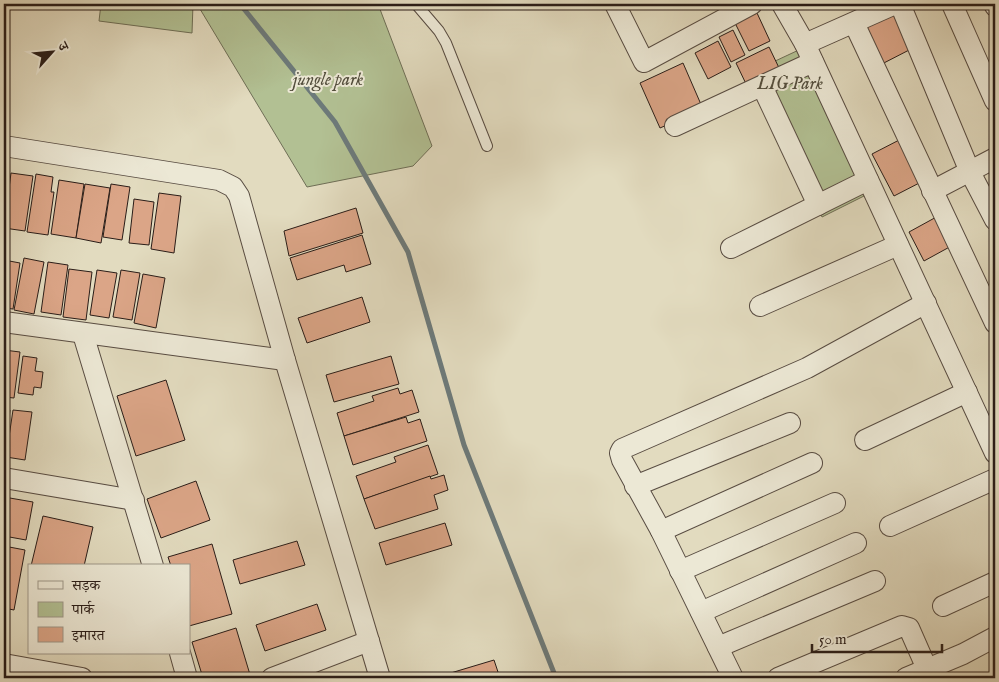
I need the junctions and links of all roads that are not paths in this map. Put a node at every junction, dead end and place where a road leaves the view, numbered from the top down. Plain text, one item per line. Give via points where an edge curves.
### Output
1 (416, 4) edge
2 (614, 4) edge
3 (752, 4) edge
4 (782, 4) edge
5 (895, 4) edge
6 (900, 4) edge
7 (952, 4) edge
8 (854, 23) junction
9 (805, 44) junction
10 (813, 62) junction
11 (762, 86) junction
12 (995, 101) edge
13 (675, 126) dead end
14 (4, 146) edge
15 (488, 146) dead end
16 (995, 158) edge
17 (970, 172) junction
18 (868, 180) junction
19 (932, 191) junction
20 (818, 205) junction
21 (995, 220) edge
22 (898, 245) junction
23 (731, 248) dead end
24 (926, 303) junction
25 (760, 306) dead end
26 (4, 322) edge
27 (995, 323) edge
28 (84, 334) junction
29 (285, 360) junction
30 (967, 392) junction
31 (790, 423) dead end
32 (865, 440) dead end
33 (995, 453) edge
34 (812, 463) dead end
35 (4, 478) edge
36 (995, 479) edge
37 (635, 486) junction
38 (134, 500) junction
39 (835, 503) dead end
40 (890, 526) dead end
41 (661, 532) junction
42 (856, 543) dead end
43 (152, 564) edge
44 (680, 571) junction
45 (875, 581) dead end
46 (995, 582) edge
47 (943, 606) dead end
48 (700, 612) junction
49 (995, 637) edge
50 (369, 641) junction
51 (718, 647) junction
52 (180, 654) edge
53 (4, 664) edge
54 (929, 674) edge
55 (279, 677) edge
56 (82, 678) edge
57 (187, 678) edge
58 (380, 678) edge
59 (733, 678) edge
60 (778, 678) edge
61 (906, 678) edge

1 - 15 lane via 446,43
2 - 3 street via 644,62
4 - 9 street
5 - 8 street
6 - 17 street
7 - 12 street
8 - 9 street
8 - 19 street
9 - 10 street
10 - 11 street
10 - 18 street
11 - 13 street
11 - 20 street
14 - 29 street via 219,180 233,187 239,196
16 - 17 street
17 - 19 street
17 - 21 street
18 - 20 street
18 - 22 street
19 - 27 street
20 - 23 street
22 - 24 street
22 - 25 street
24 - 30 street
24 - 37 street via 807,368 622,449 622,460
26 - 28 street
28 - 29 street
28 - 38 street
29 - 50 street
30 - 32 street
30 - 33 street
31 - 37 street
34 - 41 street
35 - 38 street
36 - 40 street
37 - 41 street
38 - 43 street
39 - 44 street
41 - 44 street
42 - 48 street
44 - 48 street
45 - 51 street
46 - 47 street
48 - 51 street
49 - 54 street
50 - 55 street
50 - 58 street
51 - 59 street
52 - 57 street
53 - 56 street
54 - 60 street via 910,628 902,626
54 - 61 street

